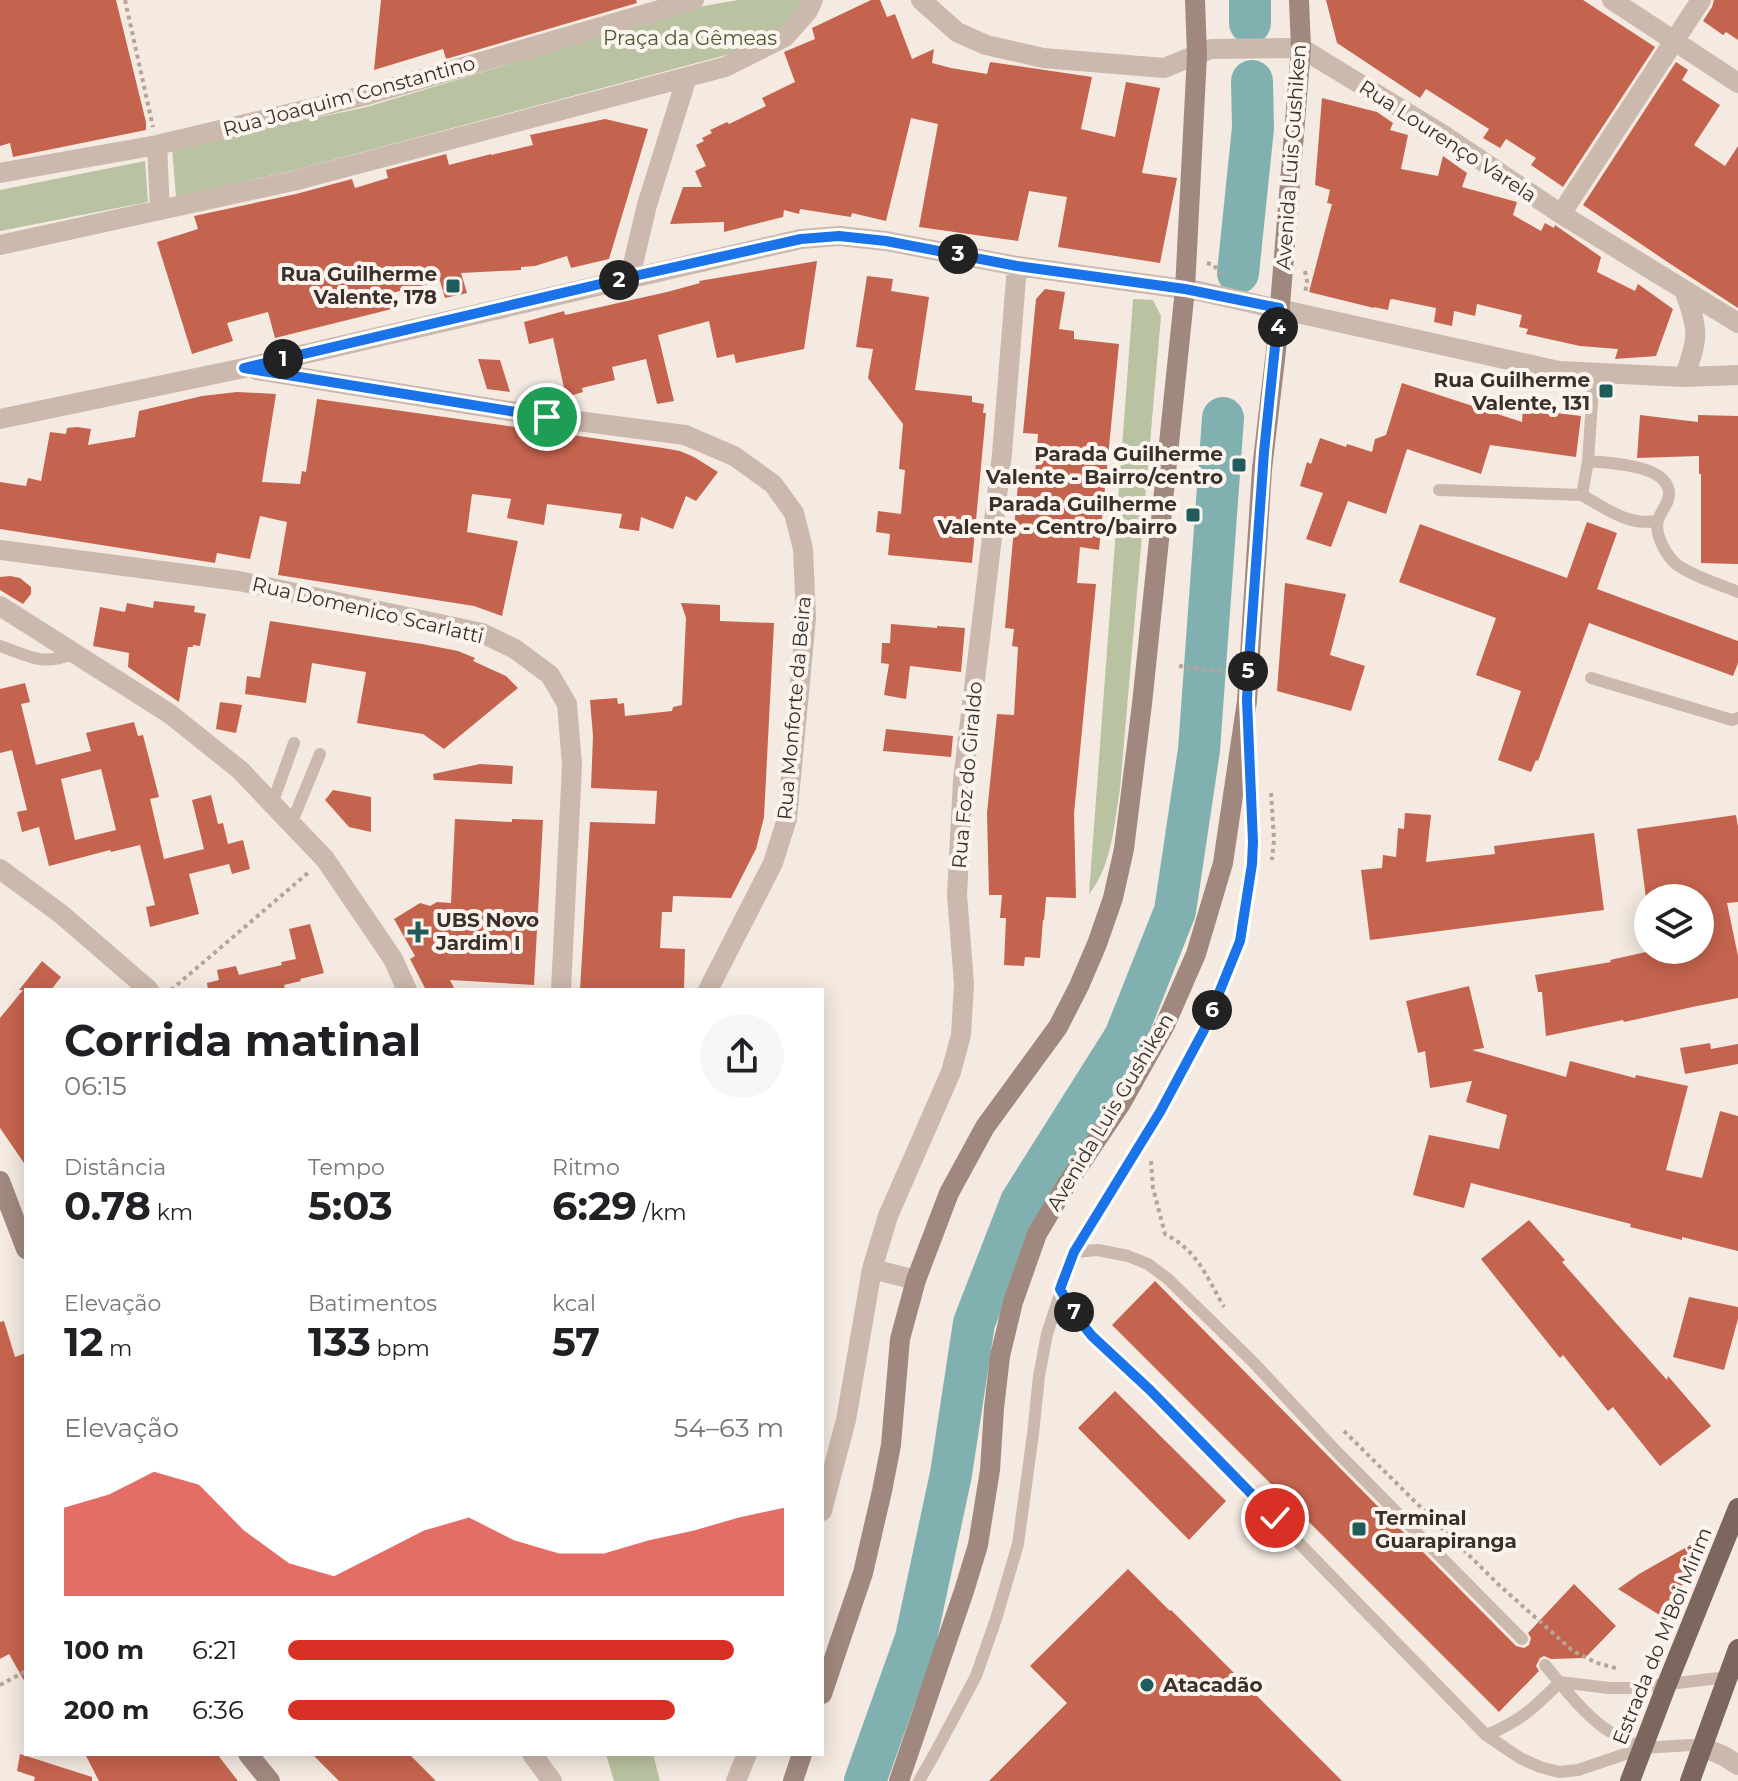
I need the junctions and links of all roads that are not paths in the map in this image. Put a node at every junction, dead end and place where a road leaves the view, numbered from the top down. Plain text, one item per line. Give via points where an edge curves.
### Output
1 (694, 0) edge
2 (813, 0) edge
3 (921, 0) edge
4 (1195, 0) edge
5 (1299, 0) edge
6 (1612, 0) edge
7 (1701, 0) edge
8 (1674, 41) junction
9 (1301, 48) junction
10 (1197, 55) junction
11 (687, 77) junction
12 (1738, 83) edge
13 (157, 145) junction
14 (0, 173) edge
15 (160, 210) junction
16 (1561, 214) junction
17 (0, 245) edge
18 (1017, 266) junction
19 (630, 277) junction
20 (1185, 289) junction
21 (1684, 290) junction
22 (1279, 308) junction
23 (1738, 323) edge
24 (244, 368) junction
25 (1594, 373) junction
26 (1738, 375) edge
27 (1684, 377) junction
28 (0, 419) edge
29 (1588, 461) junction
30 (1439, 490) dead end
31 (1582, 495) junction
32 (1657, 521) junction
33 (0, 550) edge
34 (1738, 592) edge
35 (0, 606) edge
36 (0, 646) edge
37 (73, 653) junction
38 (1591, 678) dead end
39 (1247, 701) junction
40 (1738, 718) edge
41 (294, 743) dead end
42 (320, 754) dead end
43 (272, 804) junction
44 (291, 824) junction
45 (0, 869) edge
46 (147, 988) edge
47 (406, 988) edge
48 (561, 988) edge
49 (709, 988) edge
50 (0, 1181) edge
51 (24, 1244) edge
52 (1074, 1252) junction
53 (872, 1269) junction
54 (916, 1280) junction
55 (1060, 1289) junction
56 (824, 1503) edge
57 (1738, 1508) edge
58 (1522, 1639) dead end
59 (1738, 1649) edge
60 (1545, 1665) dead end
61 (1728, 1677) junction
62 (1560, 1682) junction
63 (1667, 1684) junction
64 (824, 1688) edge
65 (1486, 1735) junction
66 (1702, 1747) junction
67 (1643, 1748) junction
68 (250, 1756) edge
69 (533, 1756) edge
70 (746, 1756) edge
71 (801, 1756) edge
72 (1738, 1765) edge
73 (270, 1781) edge
74 (552, 1781) edge
75 (736, 1781) edge
76 (793, 1781) edge
77 (899, 1781) edge
78 (919, 1781) edge
79 (1630, 1781) edge
80 (1690, 1781) edge

1 - 13 street, Rua Joaquim Constantino via 367,95
2 - 11 street via 785,37 725,67
3 - 10 street via 957,32 986,45 1043,58 1164,68
4 - 10 main road
5 - 9 main road, Avenida Luis Gushiken
6 - 8 street
7 - 8 street
8 - 12 street
8 - 16 street
9 - 10 street via 1211,49
9 - 16 street, Rua Lourenço Varela
9 - 22 main road, Avenida Luis Gushiken
10 - 20 main road
11 - 15 street via 293,181
11 - 19 street
13 - 14 street, Rua Joaquim Constantino
13 - 15 street
15 - 17 street
16 - 21 street, Rua Lourenço Varela
18 - 19 street via 839,236 801,239
18 - 20 street
18 - 53 street, Rua Foz do Giraldo via 1002,454 963,780 957,895 964,984 961,1035
19 - 24 street
20 - 22 street
20 - 54 main road via 1142,704 1113,898 1058,1027 985,1127 949,1193
21 - 23 street, Rua Lourenço Varela
21 - 27 street via 1696,329
22 - 25 street via 1559,371
22 - 39 main road, Avenida Luis Gushiken
24 - 28 street
24 - 49 street, Rua Monforte da Beira via 685,435 734,456 773,484 794,513 804,563 806,618 787,819 773,863
25 - 27 street
25 - 29 lane
26 - 27 street
29 - 31 lane
29 - 32 lane via 1629,465 1666,483 1666,507
30 - 31 lane
31 - 32 lane via 1618,516
32 - 34 lane via 1665,551 1676,563
33 - 48 street, Rua Domenico Scarlatti via 239,581 482,633 550,675 567,704 572,765
35 - 37 street
36 - 37 lane via 48,662
37 - 43 street via 170,714 240,770
38 - 40 lane
39 - 52 lane via 1253,842 1240,941 1204,1030
39 - 77 main road, Avenida Luis Gushiken via 1223,863 1196,954 1165,1025 1120,1105 1037,1234 1013,1302 1000,1356 978,1545
41 - 43 lane
42 - 44 lane
43 - 44 street
44 - 47 street via 325,859 393,959
45 - 46 street
50 - 51 main road
52 - 55 lane
52 - 58 lane via 1128,1256 1168,1279
53 - 54 street
53 - 56 street, Rua Foz do Giraldo via 846,1420
54 - 64 main road via 900,1339 882,1491 863,1573
55 - 65 lane via 1092,1336
55 - 78 lane via 1039,1376 1018,1544 976,1676
57 - 63 main road, Estrada do M'Boi Mirim
59 - 61 main road
60 - 62 lane
61 - 63 lane
61 - 66 main road
62 - 63 lane via 1609,1688
62 - 65 lane via 1532,1710
62 - 67 lane via 1600,1725
63 - 67 main road, Estrada do M'Boi Mirim
65 - 67 lane via 1520,1758 1559,1772
66 - 67 lane
66 - 72 street
66 - 80 main road
67 - 79 main road, Estrada do M'Boi Mirim
68 - 73 main road
69 - 74 street
70 - 75 street
71 - 76 main road

